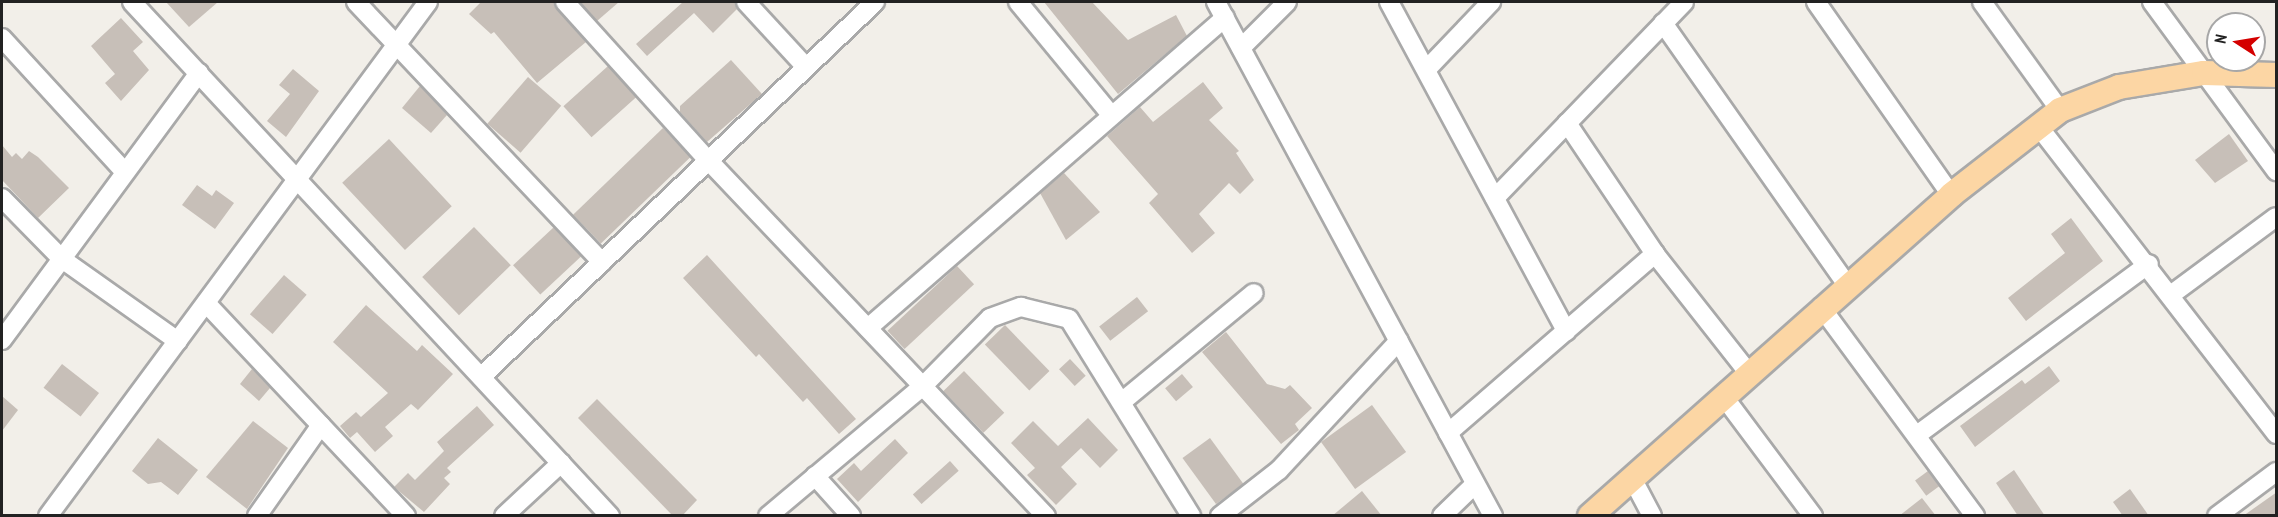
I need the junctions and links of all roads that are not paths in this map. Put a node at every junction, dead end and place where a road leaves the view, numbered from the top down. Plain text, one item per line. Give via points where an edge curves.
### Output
1 (132, 2) edge
2 (356, 2) edge
3 (428, 2) edge
4 (565, 2) edge
5 (746, 2) edge
6 (875, 2) edge
7 (1018, 2) edge
8 (1216, 2) edge
9 (1287, 2) edge
10 (1389, 2) edge
11 (1491, 2) edge
12 (1684, 2) edge
13 (1816, 2) edge
14 (1982, 2) edge
15 (2152, 2) edge
16 (1225, 18) junction
17 (1663, 23) junction
18 (2, 38) edge
19 (398, 42) junction
20 (1241, 48) junction
21 (806, 67) junction
22 (1427, 69) junction
23 (199, 73) junction
24 (2204, 73) junction
25 (2277, 75) edge
26 (2060, 110) junction
27 (1112, 115) junction
28 (1567, 123) junction
29 (2039, 127) junction
30 (708, 160) junction
31 (2277, 171) edge
32 (125, 172) junction
33 (297, 179) junction
34 (1951, 195) junction
35 (2, 198) edge
36 (1495, 198) junction
37 (2277, 217) edge
38 (1655, 254) junction
39 (62, 259) junction
40 (602, 262) junction
41 (2150, 264) junction
42 (1847, 285) junction
43 (1254, 293) dead end
44 (2172, 294) junction
45 (206, 303) junction
46 (1821, 307) junction
47 (868, 328) junction
48 (1566, 332) junction
49 (2, 340) edge
50 (178, 340) junction
51 (1399, 341) junction
52 (1748, 372) junction
53 (481, 377) junction
54 (923, 386) junction
55 (1724, 397) junction
56 (1124, 400) junction
57 (321, 425) junction
58 (2274, 427) edge
59 (1448, 433) junction
60 (1917, 435) junction
61 (561, 463) junction
62 (2277, 472) edge
63 (815, 476) junction
64 (1632, 478) junction
65 (1476, 484) junction
66 (48, 516) edge
67 (257, 516) edge
68 (406, 516) edge
69 (504, 516) edge
70 (610, 516) edge
71 (768, 516) edge
72 (851, 516) edge
73 (1047, 516) edge
74 (1191, 516) edge
75 (1220, 516) edge
76 (1442, 516) edge
77 (1493, 516) edge
78 (1590, 516) edge
79 (1652, 516) edge
80 (1814, 516) edge
81 (1975, 516) edge
82 (2217, 516) edge

1 - 23 street
2 - 19 street
3 - 19 street
4 - 30 street
5 - 21 street
6 - 21 street
7 - 27 street
8 - 16 street
9 - 20 street
10 - 22 street
11 - 22 street
12 - 17 street
13 - 34 street
14 - 26 street
15 - 24 street
16 - 20 street
16 - 27 street
17 - 28 street
17 - 42 street
18 - 32 street
19 - 33 street
19 - 40 street
20 - 51 street
21 - 30 street
22 - 36 street
23 - 32 street
23 - 33 street
24 - 25 main road
24 - 26 main road via 2119,87
24 - 31 street
26 - 29 main road
27 - 47 street
28 - 36 street
28 - 38 street
29 - 34 main road
29 - 41 street
30 - 40 street
30 - 47 street
32 - 39 street
33 - 45 street
33 - 53 street
34 - 42 main road
35 - 39 street
36 - 48 street
37 - 44 street
38 - 48 street
38 - 52 street
39 - 49 street
39 - 50 street
40 - 53 street
41 - 44 street
41 - 60 street
42 - 46 main road
43 - 56 street
44 - 58 street
45 - 50 street
45 - 57 street
46 - 52 main road
46 - 60 street
47 - 54 street
48 - 59 street
50 - 66 street
51 - 59 street
51 - 75 street via 1279,470
52 - 55 main road
53 - 61 street
54 - 56 street via 990,318 1021,307 1069,319
54 - 63 street
54 - 73 street
55 - 64 main road
55 - 80 street
56 - 74 street
57 - 67 street
57 - 68 street
59 - 65 street
60 - 81 street
61 - 69 street
61 - 70 street
62 - 82 street
63 - 71 street
63 - 72 street
64 - 78 main road
64 - 79 street
65 - 76 street
65 - 77 street

